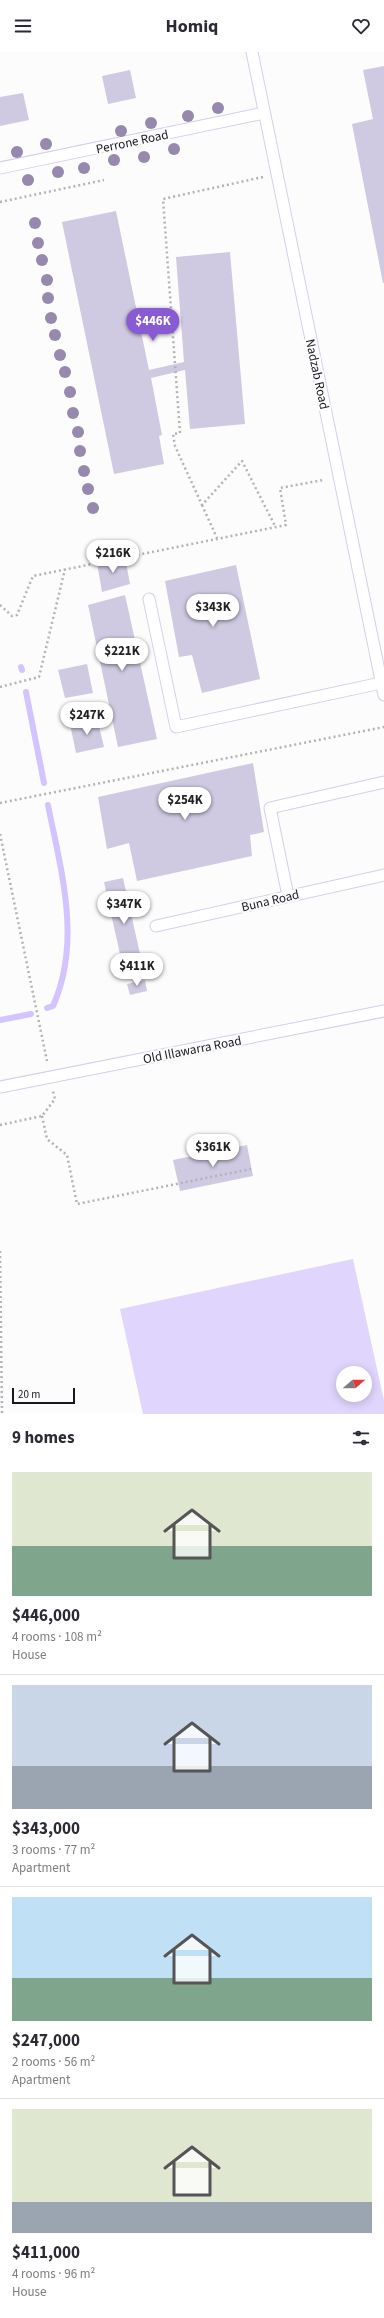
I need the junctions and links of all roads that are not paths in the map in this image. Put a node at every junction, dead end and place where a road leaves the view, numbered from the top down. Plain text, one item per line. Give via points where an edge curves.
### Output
1 (252, 52) edge
2 (264, 113) junction
3 (0, 168) edge
4 (149, 599) dead end
5 (382, 683) junction
6 (384, 695) edge
7 (384, 782) edge
8 (384, 875) edge
9 (288, 896) junction
10 (156, 926) dead end
11 (384, 1011) edge
12 (0, 1087) edge

1 - 2 lane, Nadzab Road
2 - 3 lane, Perrone Road
2 - 5 lane, Nadzab Road
4 - 5 lane via 176,727
5 - 6 lane, Nadzab Road
7 - 9 lane via 270,808
8 - 9 lane, Buna Road
9 - 10 lane, Buna Road
11 - 12 lane, Old Illawarra Road

